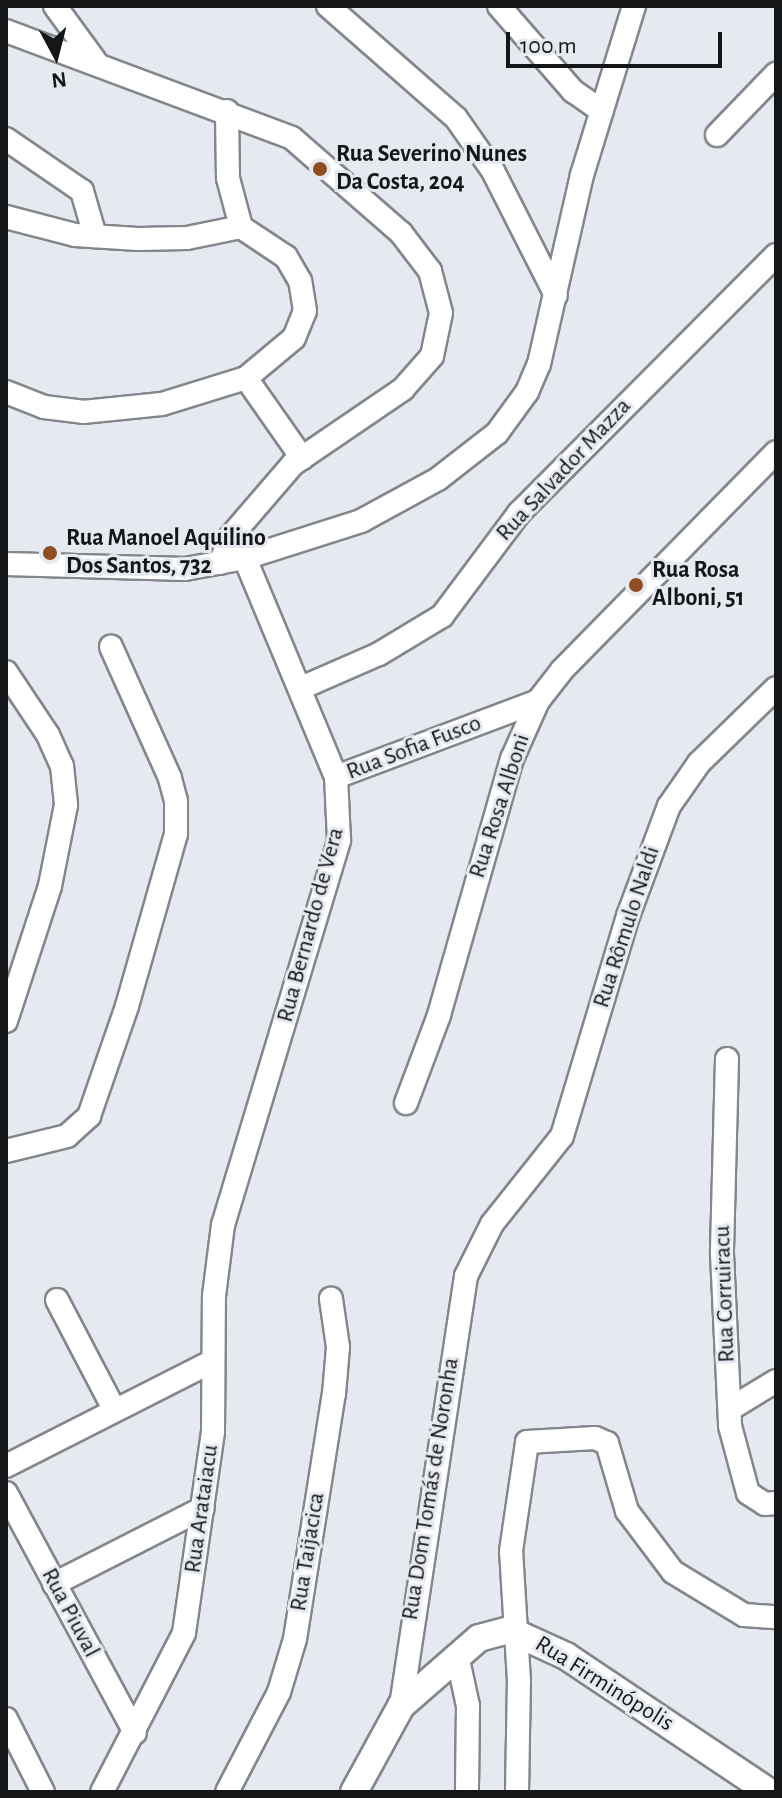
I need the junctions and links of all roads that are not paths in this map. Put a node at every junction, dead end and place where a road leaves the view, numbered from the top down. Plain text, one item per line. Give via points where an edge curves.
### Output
1 (55, 6) edge
2 (328, 6) edge
3 (499, 6) edge
4 (634, 6) edge
5 (6, 31) edge
6 (96, 62) junction
7 (776, 74) edge
8 (227, 111) junction
9 (602, 111) junction
10 (717, 135) dead end
11 (6, 139) edge
12 (6, 217) edge
13 (241, 227) junction
14 (95, 236) junction
15 (776, 255) edge
16 (556, 295) junction
17 (246, 378) junction
18 (6, 392) edge
19 (776, 452) edge
20 (302, 458) junction
21 (245, 558) junction
22 (220, 563) junction
23 (6, 564) edge
24 (111, 647) dead end
25 (6, 672) edge
26 (301, 688) junction
27 (776, 688) edge
28 (538, 701) junction
29 (336, 777) junction
30 (6, 1021) edge
31 (727, 1059) dead end
32 (406, 1103) dead end
33 (6, 1151) edge
34 (520, 1192) joint
35 (227, 1205) joint
36 (331, 1299) dead end
37 (57, 1300) dead end
38 (213, 1361) junction
39 (776, 1381) edge
40 (114, 1409) junction
41 (730, 1409) junction
42 (6, 1466) edge
43 (6, 1493) edge
44 (776, 1503) edge
45 (203, 1508) junction
46 (54, 1584) junction
47 (776, 1617) edge
48 (517, 1631) junction
49 (457, 1655) junction
50 (401, 1706) junction
51 (6, 1719) edge
52 (135, 1733) junction
53 (776, 1787) edge
54 (43, 1792) edge
55 (102, 1792) edge
56 (227, 1792) edge
57 (354, 1792) edge
58 (467, 1792) edge
59 (517, 1792) edge
60 (768, 1792) edge

1 - 6 street
2 - 16 street via 456,118 493,171
3 - 9 street via 573,91
4 - 9 street
5 - 6 street
6 - 8 street
7 - 10 street
8 - 13 street via 228,178
8 - 20 street via 292,138 332,168 401,233 437,288 438,339 421,371
9 - 16 street
11 - 14 street via 82,191
12 - 14 street
13 - 14 street via 164,240
13 - 17 street via 273,245 295,269 305,311 282,351
15 - 26 street, Rua Salvador Mazza via 519,513 442,616 379,654
16 - 21 street via 527,392 478,450 413,495 361,521
17 - 18 street via 198,396 104,412 44,407
17 - 20 street
19 - 28 street, Rua Rosa Alboni via 562,670
20 - 22 street via 263,495 231,536
21 - 22 street
21 - 26 street, Rua Bernardo de Vera
22 - 23 street via 185,569
24 - 33 street via 170,778 176,834 89,1116 67,1136
25 - 30 street via 62,766 66,805 50,886
26 - 29 street, Rua Bernardo de Vera
27 - 34 street, Rua Rômulo Naldi via 699,763 669,806 628,916 562,1136
28 - 29 street, Rua Sofia Fusco
28 - 32 street, Rua Rosa Alboni via 512,759 439,1015
29 - 35 street, Rua Bernardo de Vera via 339,840
31 - 41 street, Rua Corruiracu via 722,1254
34 - 50 street, Rua Dom Tomás de Noronha via 486,1234 466,1276
35 - 38 street, Rua Arataiacu via 216,1272
36 - 56 street, Rua Taijacica via 338,1347 334,1394 295,1639 279,1692
37 - 40 street
38 - 40 street
38 - 45 street, Rua Arataiacu via 213,1432
39 - 41 street
40 - 42 street
41 - 44 street, Rua Corruiracu via 732,1447 748,1493 765,1504
43 - 46 street, Rua Piuval
45 - 46 street
45 - 52 street, Rua Arataiacu via 184,1633
46 - 52 street, Rua Piuval
47 - 48 street via 744,1615 673,1572 627,1511 611,1451 595,1438 527,1442 511,1551
48 - 49 main road, Rua Firminópolis via 490,1632
48 - 59 street
48 - 60 main road, Rua Firminópolis via 566,1656
49 - 50 main road, Rua Firminópolis
49 - 58 street via 468,1706
50 - 57 main road, Rua Dom Tomás de Noronha
51 - 54 street
52 - 55 street, Rua Arataiacu
53 - 60 street

